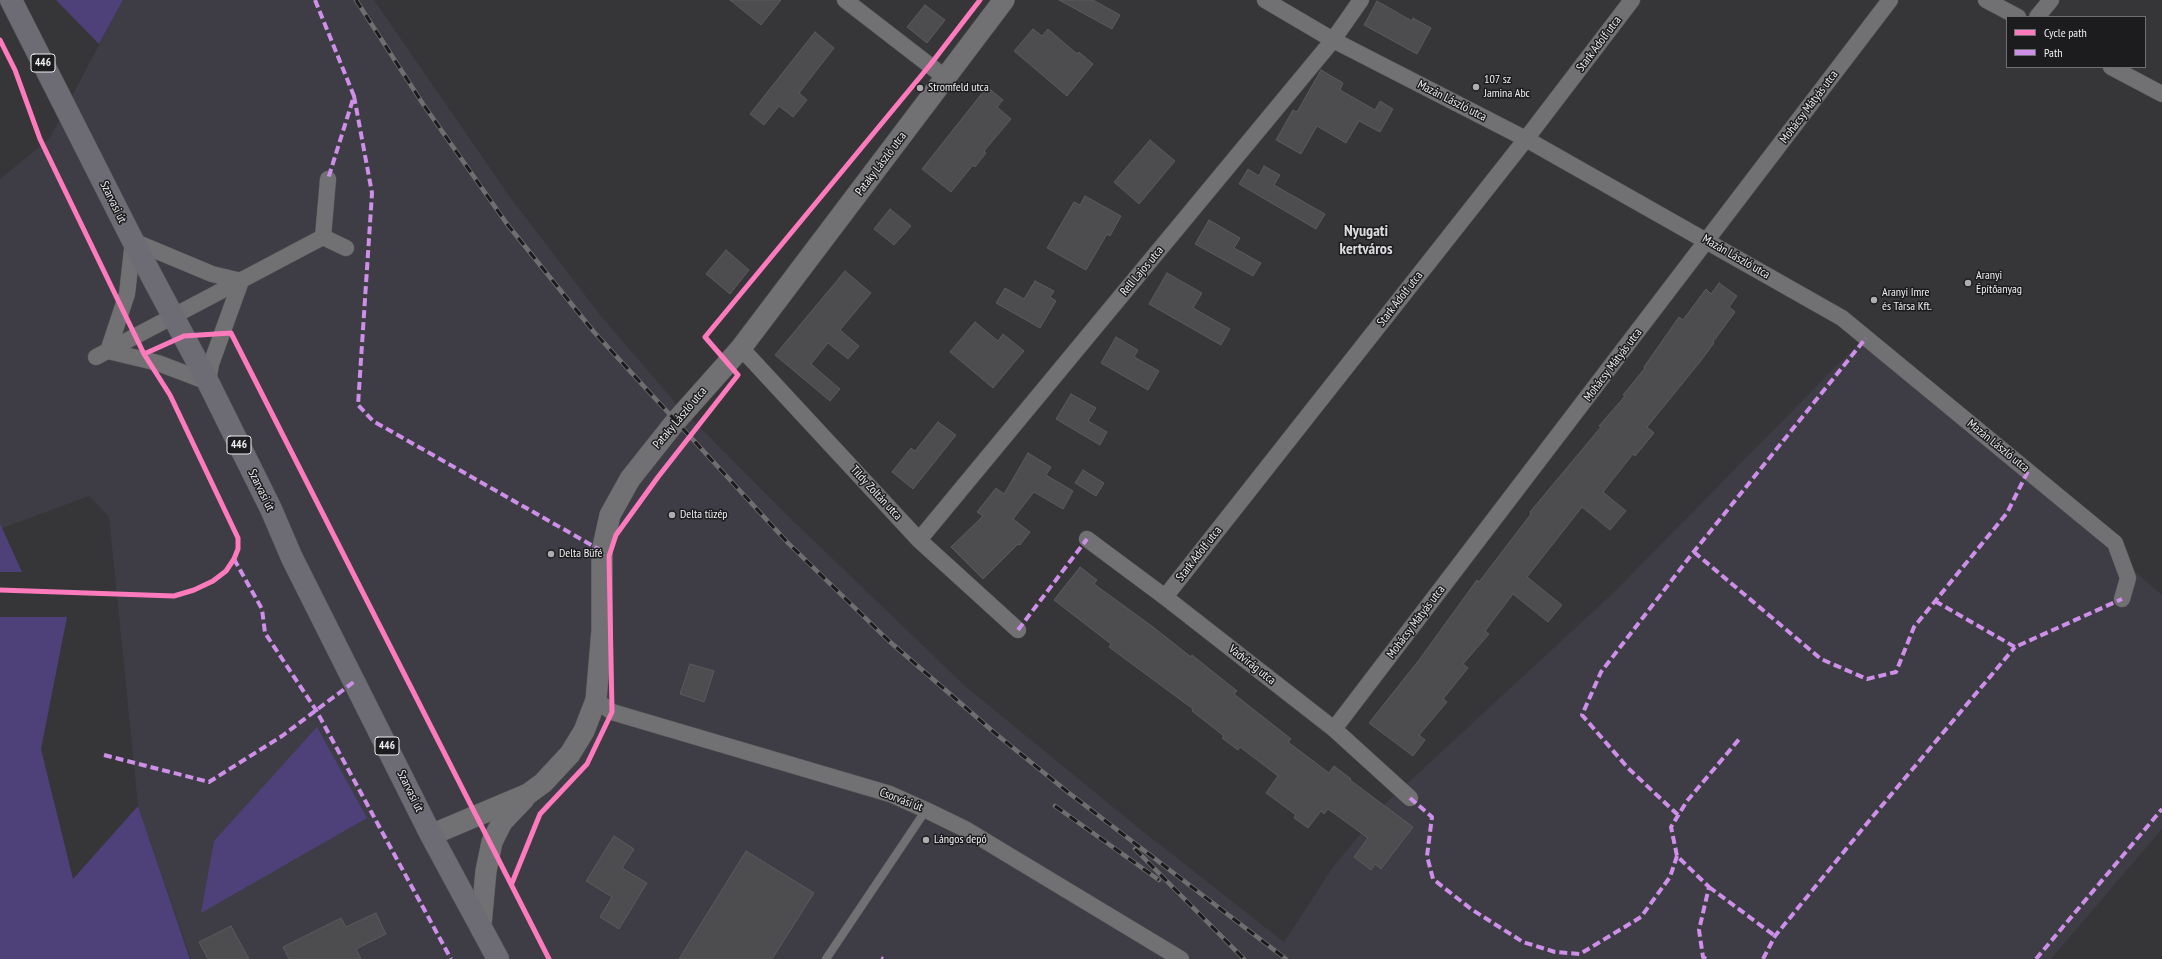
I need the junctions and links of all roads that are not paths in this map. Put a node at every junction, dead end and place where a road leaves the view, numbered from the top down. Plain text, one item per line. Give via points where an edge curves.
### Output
1 (11, 0) edge
2 (845, 0) edge
3 (1004, 0) edge
4 (1265, 0) edge
5 (1361, 0) edge
6 (1632, 0) edge
7 (1890, 0) edge
8 (1986, 0) edge
9 (2051, 0) edge
10 (2016, 16) edge
11 (2038, 16) edge
12 (1333, 40) junction
13 (2113, 68) edge
14 (946, 78) junction
15 (2162, 94) edge
16 (1526, 139) junction
17 (328, 179) dead end
18 (323, 237) junction
19 (133, 241) junction
20 (1708, 241) junction
21 (346, 248) dead end
22 (241, 281) junction
23 (174, 317) junction
24 (741, 348) junction
25 (102, 354) junction
26 (208, 382) junction
27 (1087, 539) dead end
28 (919, 540) junction
29 (1165, 597) junction
30 (2122, 600) dead end
31 (1018, 630) dead end
32 (596, 700) junction
33 (1334, 729) junction
34 (528, 794) junction
35 (1410, 798) dead end
36 (926, 810) junction
37 (432, 835) junction
38 (481, 925) junction
39 (498, 959) edge
40 (826, 959) edge
41 (1181, 959) edge

1 - 19 main road, Szarvasi út / 446
2 - 14 street
3 - 14 street, Pataky László utca
4 - 12 street, Mazán László utca
5 - 12 street, Rell Lajos utca
6 - 16 street, Stark Adolf utca
7 - 20 street, Mohácsy Mátyás utca
8 - 10 street
9 - 11 street
12 - 16 street, Mazán László utca
12 - 28 street, Rell Lajos utca
13 - 15 street
14 - 24 street, Pataky László utca
16 - 20 street, Mazán László utca
16 - 29 street, Stark Adolf utca
17 - 18 street
18 - 21 street
18 - 22 street
19 - 22 street via 212,274
19 - 23 main road, Szarvasi út / 446
19 - 25 street via 127,294
20 - 30 street, Mazán László utca via 1842,318 2115,543 2128,578
20 - 33 street, Mohácsy Mátyás utca
22 - 23 street
22 - 26 street via 211,364
23 - 25 street
23 - 26 main road, Szarvasi út / 446
24 - 28 street, Tildy Zoltán utca
24 - 32 street, Pataky László utca via 630,479 610,515 602,551 602,630
25 - 26 street via 158,362
26 - 37 main road, Szarvasi út / 446 via 271,509 292,558
27 - 29 street, Vadvirág utca
28 - 31 street, Tildy Zoltán utca
29 - 33 street, Vadvirág utca
32 - 34 street, Pataky László utca via 584,731 570,754 543,783
32 - 36 street, Csorvási út via 612,712 890,794
33 - 35 street, Vadvirág utca
34 - 37 street, Pataky László utca
34 - 38 street via 502,822 492,842 486,871
36 - 40 lane
36 - 41 street, Csorvási út via 967,830
37 - 38 main road, Szarvasi út / 446
38 - 39 main road, Szarvasi út / 446

